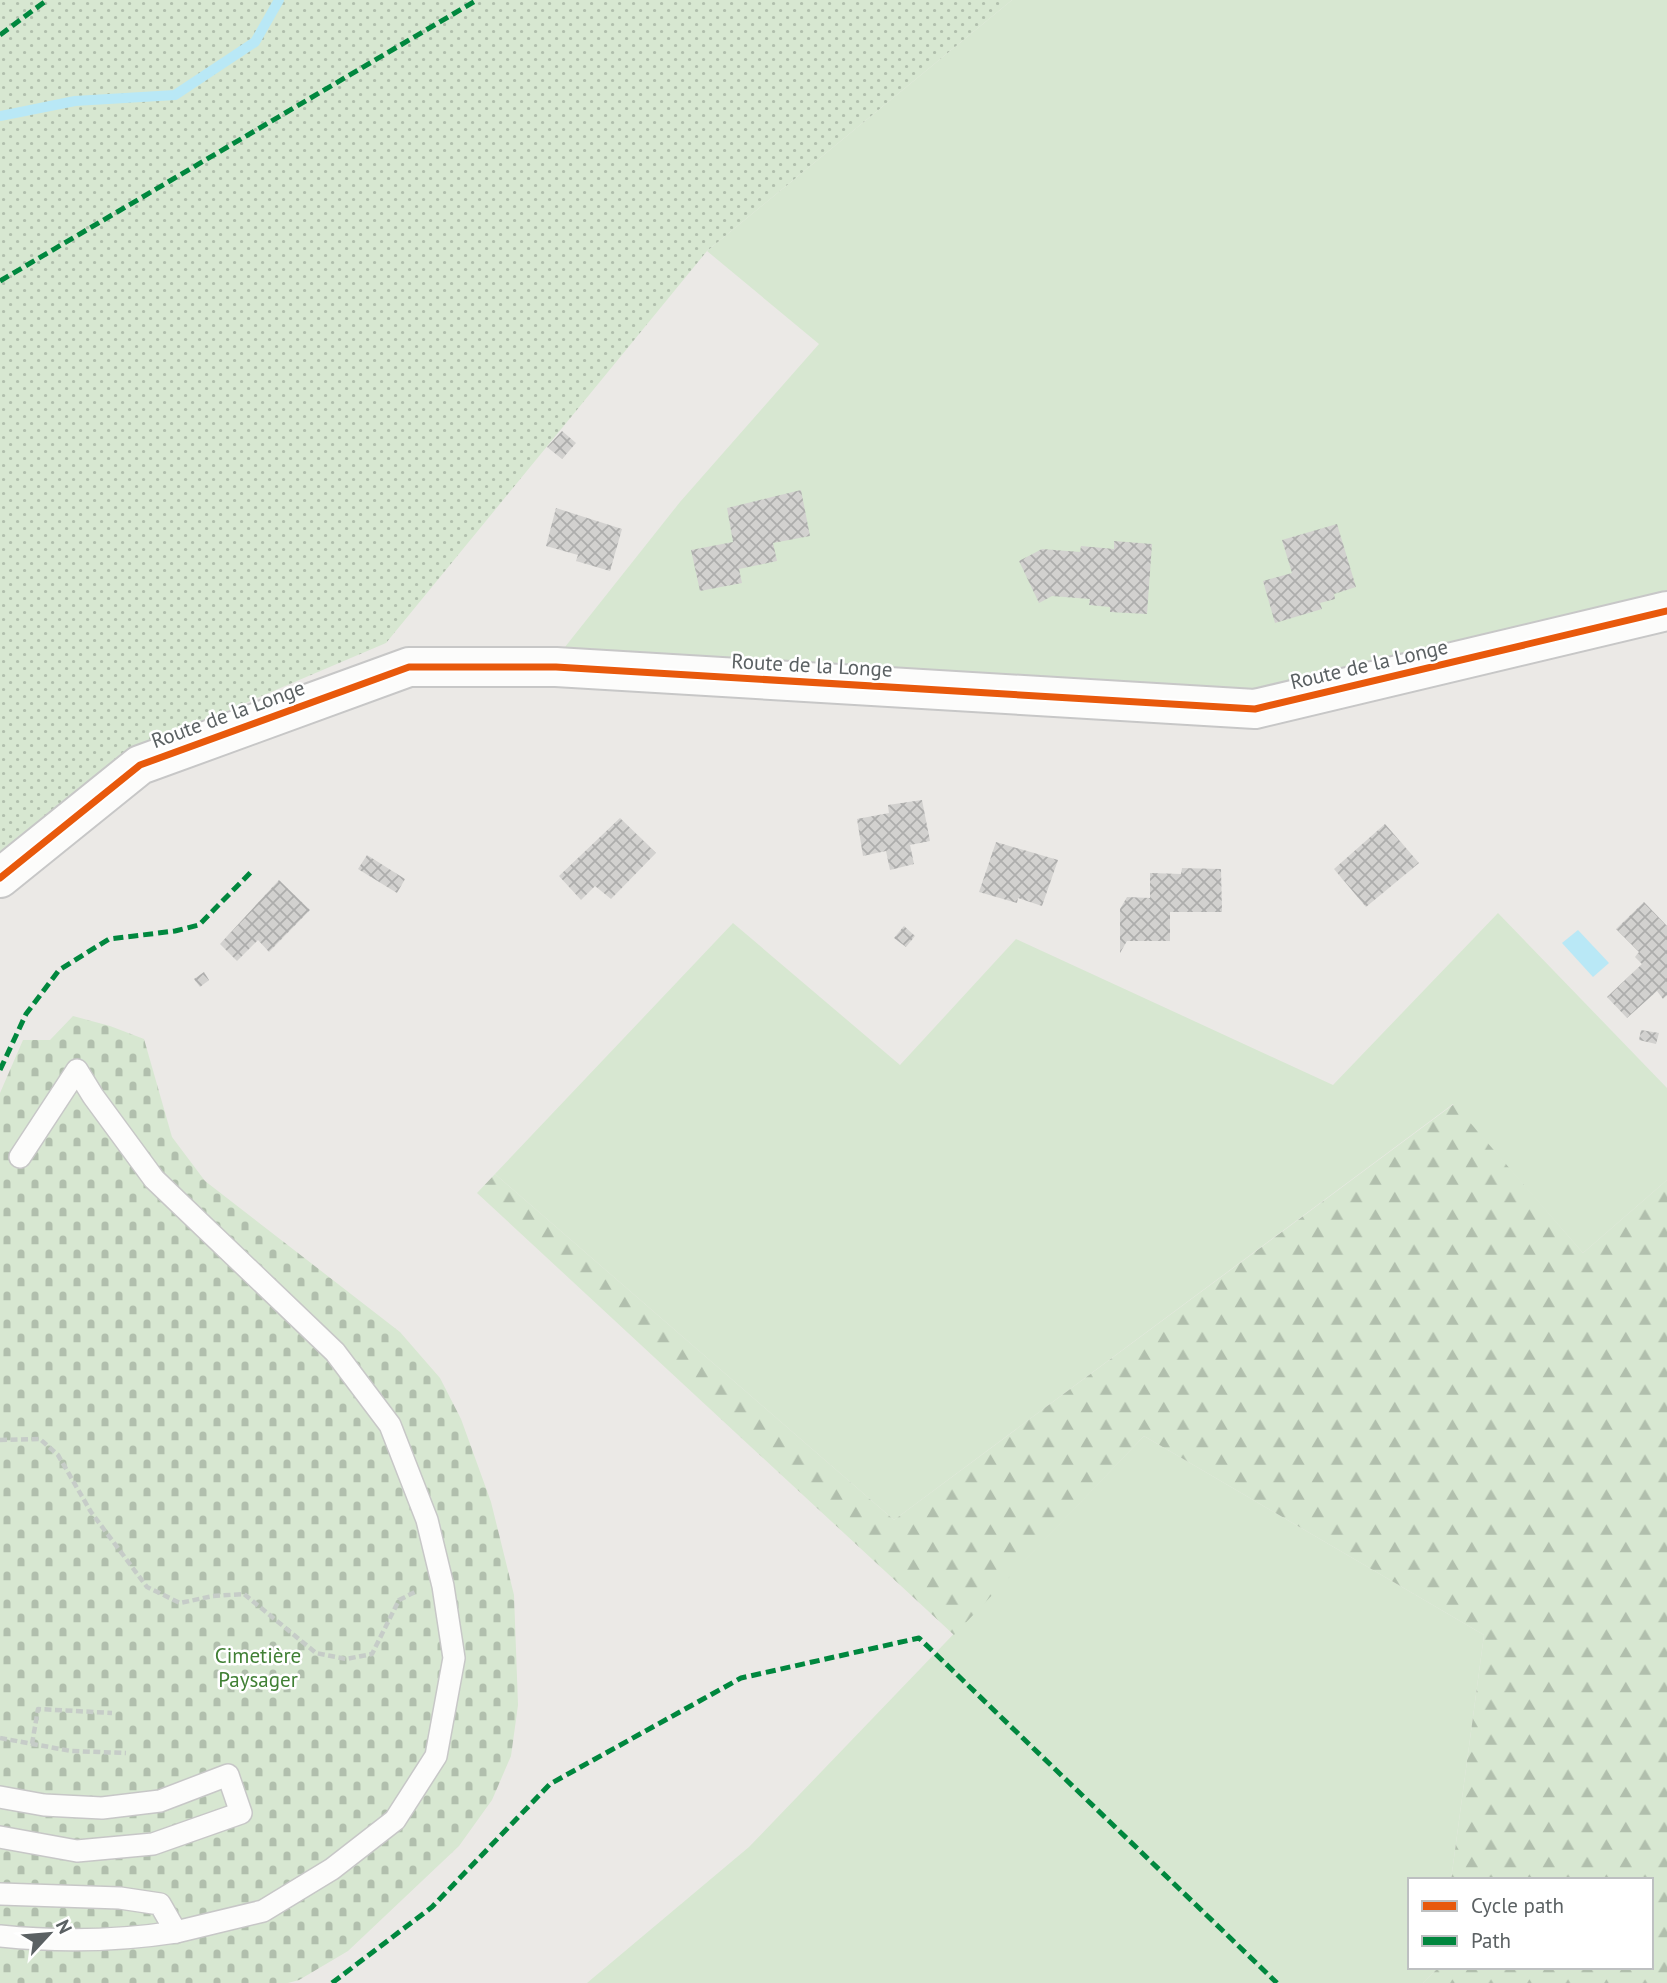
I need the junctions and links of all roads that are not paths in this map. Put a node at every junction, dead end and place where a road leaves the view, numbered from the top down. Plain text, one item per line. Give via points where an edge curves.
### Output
1 (1667, 611) edge
2 (0, 878) edge
3 (20, 1157) dead end
4 (0, 1797) edge
5 (0, 1837) edge
6 (0, 1894) edge
7 (176, 1933) junction
8 (0, 1936) edge

1 - 2 street, Route de la Longe via 1255,709 556,667 409,667 140,765
3 - 7 lane via 77,1070 154,1179 335,1352 390,1425 427,1520 443,1586 454,1658 436,1756 395,1820 332,1869 263,1911
4 - 5 lane via 102,1808 159,1801 228,1774 241,1813 153,1844 77,1851
6 - 7 lane via 160,1904
7 - 8 lane via 36,1940

